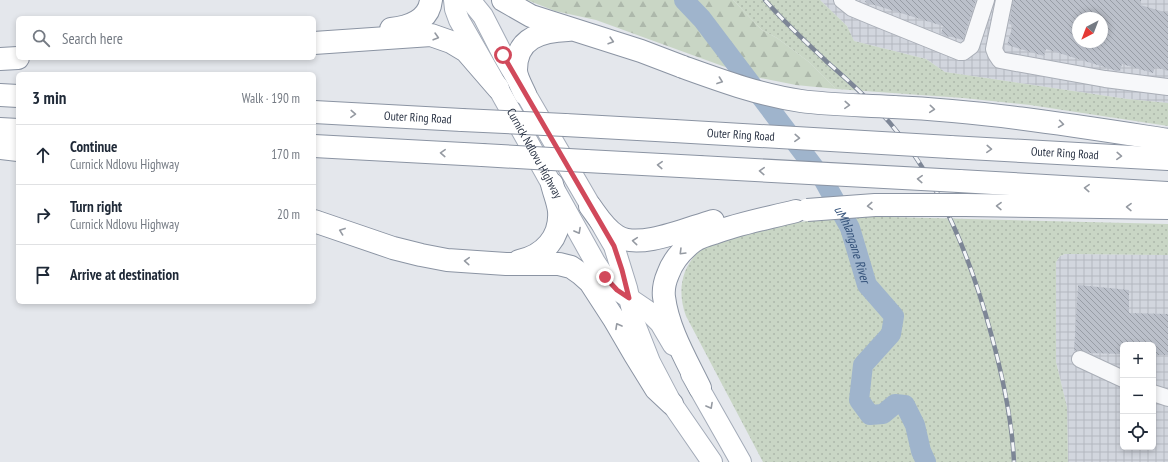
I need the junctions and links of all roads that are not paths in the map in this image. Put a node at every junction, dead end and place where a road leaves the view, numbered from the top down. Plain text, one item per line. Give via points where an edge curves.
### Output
1 (431, 0) edge
2 (454, 0) edge
3 (470, 0) edge
4 (503, 0) edge
5 (842, 0) edge
6 (986, 0) edge
7 (1004, 0) edge
8 (573, 30) junction
9 (316, 38) edge
10 (316, 43) edge
11 (16, 58) edge
12 (0, 59) edge
13 (1168, 87) edge
14 (498, 88) junction
15 (525, 94) junction
16 (0, 95) edge
17 (16, 96) edge
18 (316, 112) edge
19 (0, 129) edge
20 (16, 130) edge
21 (1168, 140) edge
22 (316, 146) edge
23 (0, 148) edge
24 (16, 150) edge
25 (1168, 159) edge
26 (552, 184) junction
27 (1168, 193) edge
28 (590, 206) junction
29 (1168, 208) edge
30 (802, 211) junction
31 (316, 222) edge
32 (506, 264) junction
33 (629, 298) junction
34 (1080, 359) dead end
35 (1121, 378) edge
36 (700, 388) junction
37 (1156, 393) edge
38 (1168, 398) edge
39 (672, 404) junction
40 (712, 462) edge
41 (741, 462) edge

1 - 9 highway via 427,14 410,25
2 - 14 main road, Curnick Ndlovu Highway via 459,20
3 - 15 main road, Curnick Ndlovu Highway via 484,16
4 - 8 highway via 531,16
5 - 6 lane via 852,8 963,52 971,46
7 - 13 lane via 994,49 1000,60 1105,79
8 - 15 highway via 552,30 542,33 532,37 524,45 519,53 516,71
8 -> 21 highway, bridge via 634,48 733,85 801,101 929,108 995,115
10 -> 14 highway via 431,35 466,51
11 - 12 highway
14 - 26 main road, Curnick Ndlovu Highway
15 - 28 main road, Curnick Ndlovu Highway
16 - 17 highway
18 -> 25 highway, Outer Ring Road, bridge
19 - 20 highway
27 -> 22 highway, bridge
23 - 24 highway
26 - 32 highway via 559,210 557,232 553,240 535,256
26 -> 33 main road, Curnick Ndlovu Highway via 605,277
30 -> 28 highway via 715,221 640,242 618,237 606,227
28 - 33 main road, Curnick Ndlovu Highway via 614,246
29 -> 30 highway, bridge via 875,205
30 -> 36 highway via 725,229 695,240 681,251 672,263 666,278 664,297 677,342
32 -> 31 highway via 421,256
39 -> 32 highway via 656,389 601,298 581,274 571,267 558,264
33 - 36 main road, Curnick Ndlovu Highway via 660,323
33 - 39 main road, Curnick Ndlovu Highway via 635,324 650,362
34 - 35 lane
36 -> 41 main road, Curnick Ndlovu Highway
37 - 38 lane
39 - 40 main road, Curnick Ndlovu Highway

